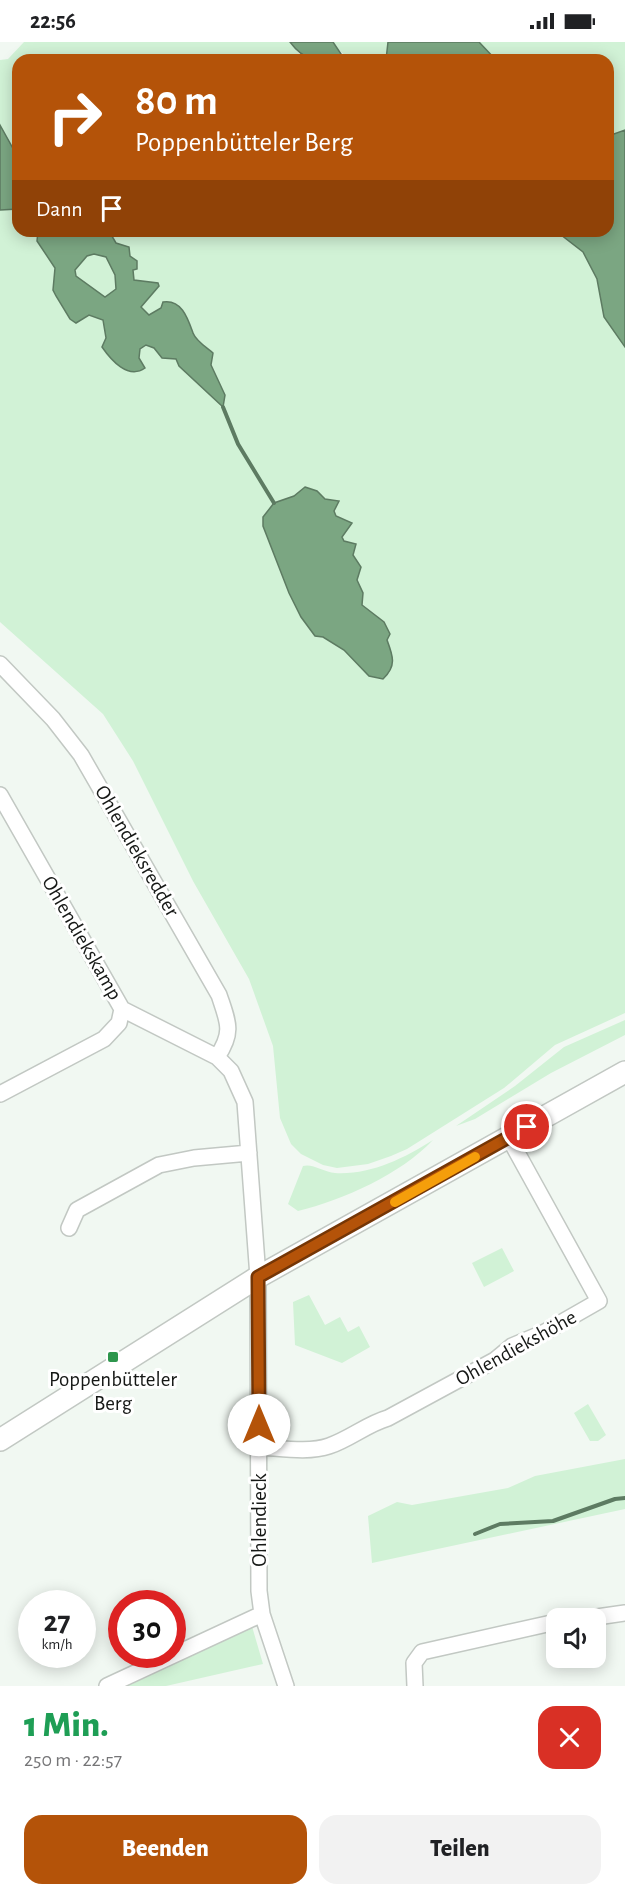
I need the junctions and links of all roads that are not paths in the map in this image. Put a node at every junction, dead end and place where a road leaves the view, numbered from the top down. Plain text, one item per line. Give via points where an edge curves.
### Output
1 (0, 664) edge
2 (0, 795) edge
3 (122, 1009) junction
4 (217, 1058) junction
5 (625, 1072) edge
6 (0, 1094) edge
7 (509, 1138) junction
8 (249, 1153) junction
9 (69, 1228) dead end
10 (258, 1277) junction
11 (0, 1440) edge
12 (259, 1447) junction
13 (625, 1612) edge
14 (262, 1614) junction
15 (606, 1615) edge
16 (546, 1624) edge
17 (107, 1686) edge
18 (286, 1686) edge
19 (415, 1686) edge

1 - 4 street, Ohlendieksredder via 53,719 81,755 219,995 229,1036
2 - 3 street, Ohlendiekskamp
3 - 4 street, Ohlendiekskamp
3 - 6 street via 119,1023 104,1039
4 - 8 street, Ohlendiekskamp via 231,1071 245,1102
5 - 7 main road
7 - 10 main road
7 - 12 street, Ohlendiekshöhe via 599,1301 330,1446
8 - 9 street via 159,1165 77,1210
8 - 10 street, Ohlendiekskamp
10 - 11 main road
10 - 12 street, Ohlendieck
12 - 14 street, Ohlendieck
13 - 15 street
14 - 17 street
14 - 18 street, Ohlendieck
16 - 19 street via 422,1652 414,1663

